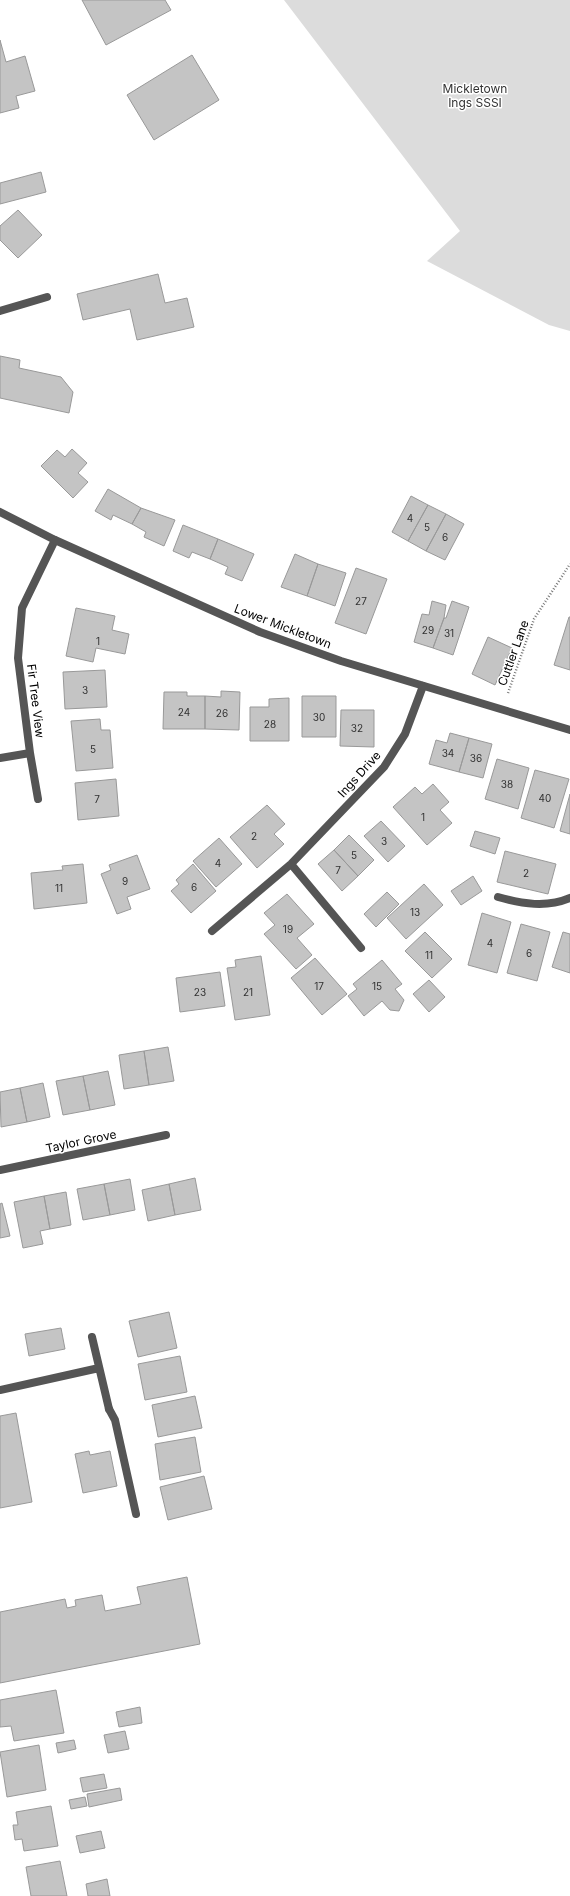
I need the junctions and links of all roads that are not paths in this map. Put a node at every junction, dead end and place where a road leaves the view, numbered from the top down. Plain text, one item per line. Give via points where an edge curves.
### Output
1 (47, 297) dead end
2 (0, 311) edge
3 (0, 512) edge
4 (55, 540) junction
5 (423, 686) junction
6 (570, 730) edge
7 (30, 753) junction
8 (0, 758) edge
9 (38, 799) dead end
10 (291, 864) junction
11 (498, 897) dead end
12 (570, 898) edge
13 (212, 931) dead end
14 (361, 948) dead end
15 (166, 1135) dead end
16 (0, 1170) edge
17 (92, 1337) dead end
18 (99, 1368) junction
19 (0, 1390) edge
20 (136, 1514) dead end

1 - 2 street
3 - 4 street, Lower Mickletown
4 - 5 street, Lower Mickletown via 260,632 341,661
4 - 7 street, Fir Tree View via 22,608 18,658
5 - 6 street, Lower Mickletown
5 - 10 street, Ings Drive via 405,734 384,767
7 - 8 street, Fir Tree View
7 - 9 street, Fir Tree View
10 - 13 street, Ings Drive
10 - 14 street
11 - 12 street via 521,904 557,904
15 - 16 street, Taylor Grove
17 - 18 street
18 - 19 street
18 - 20 street via 109,1409 115,1420

